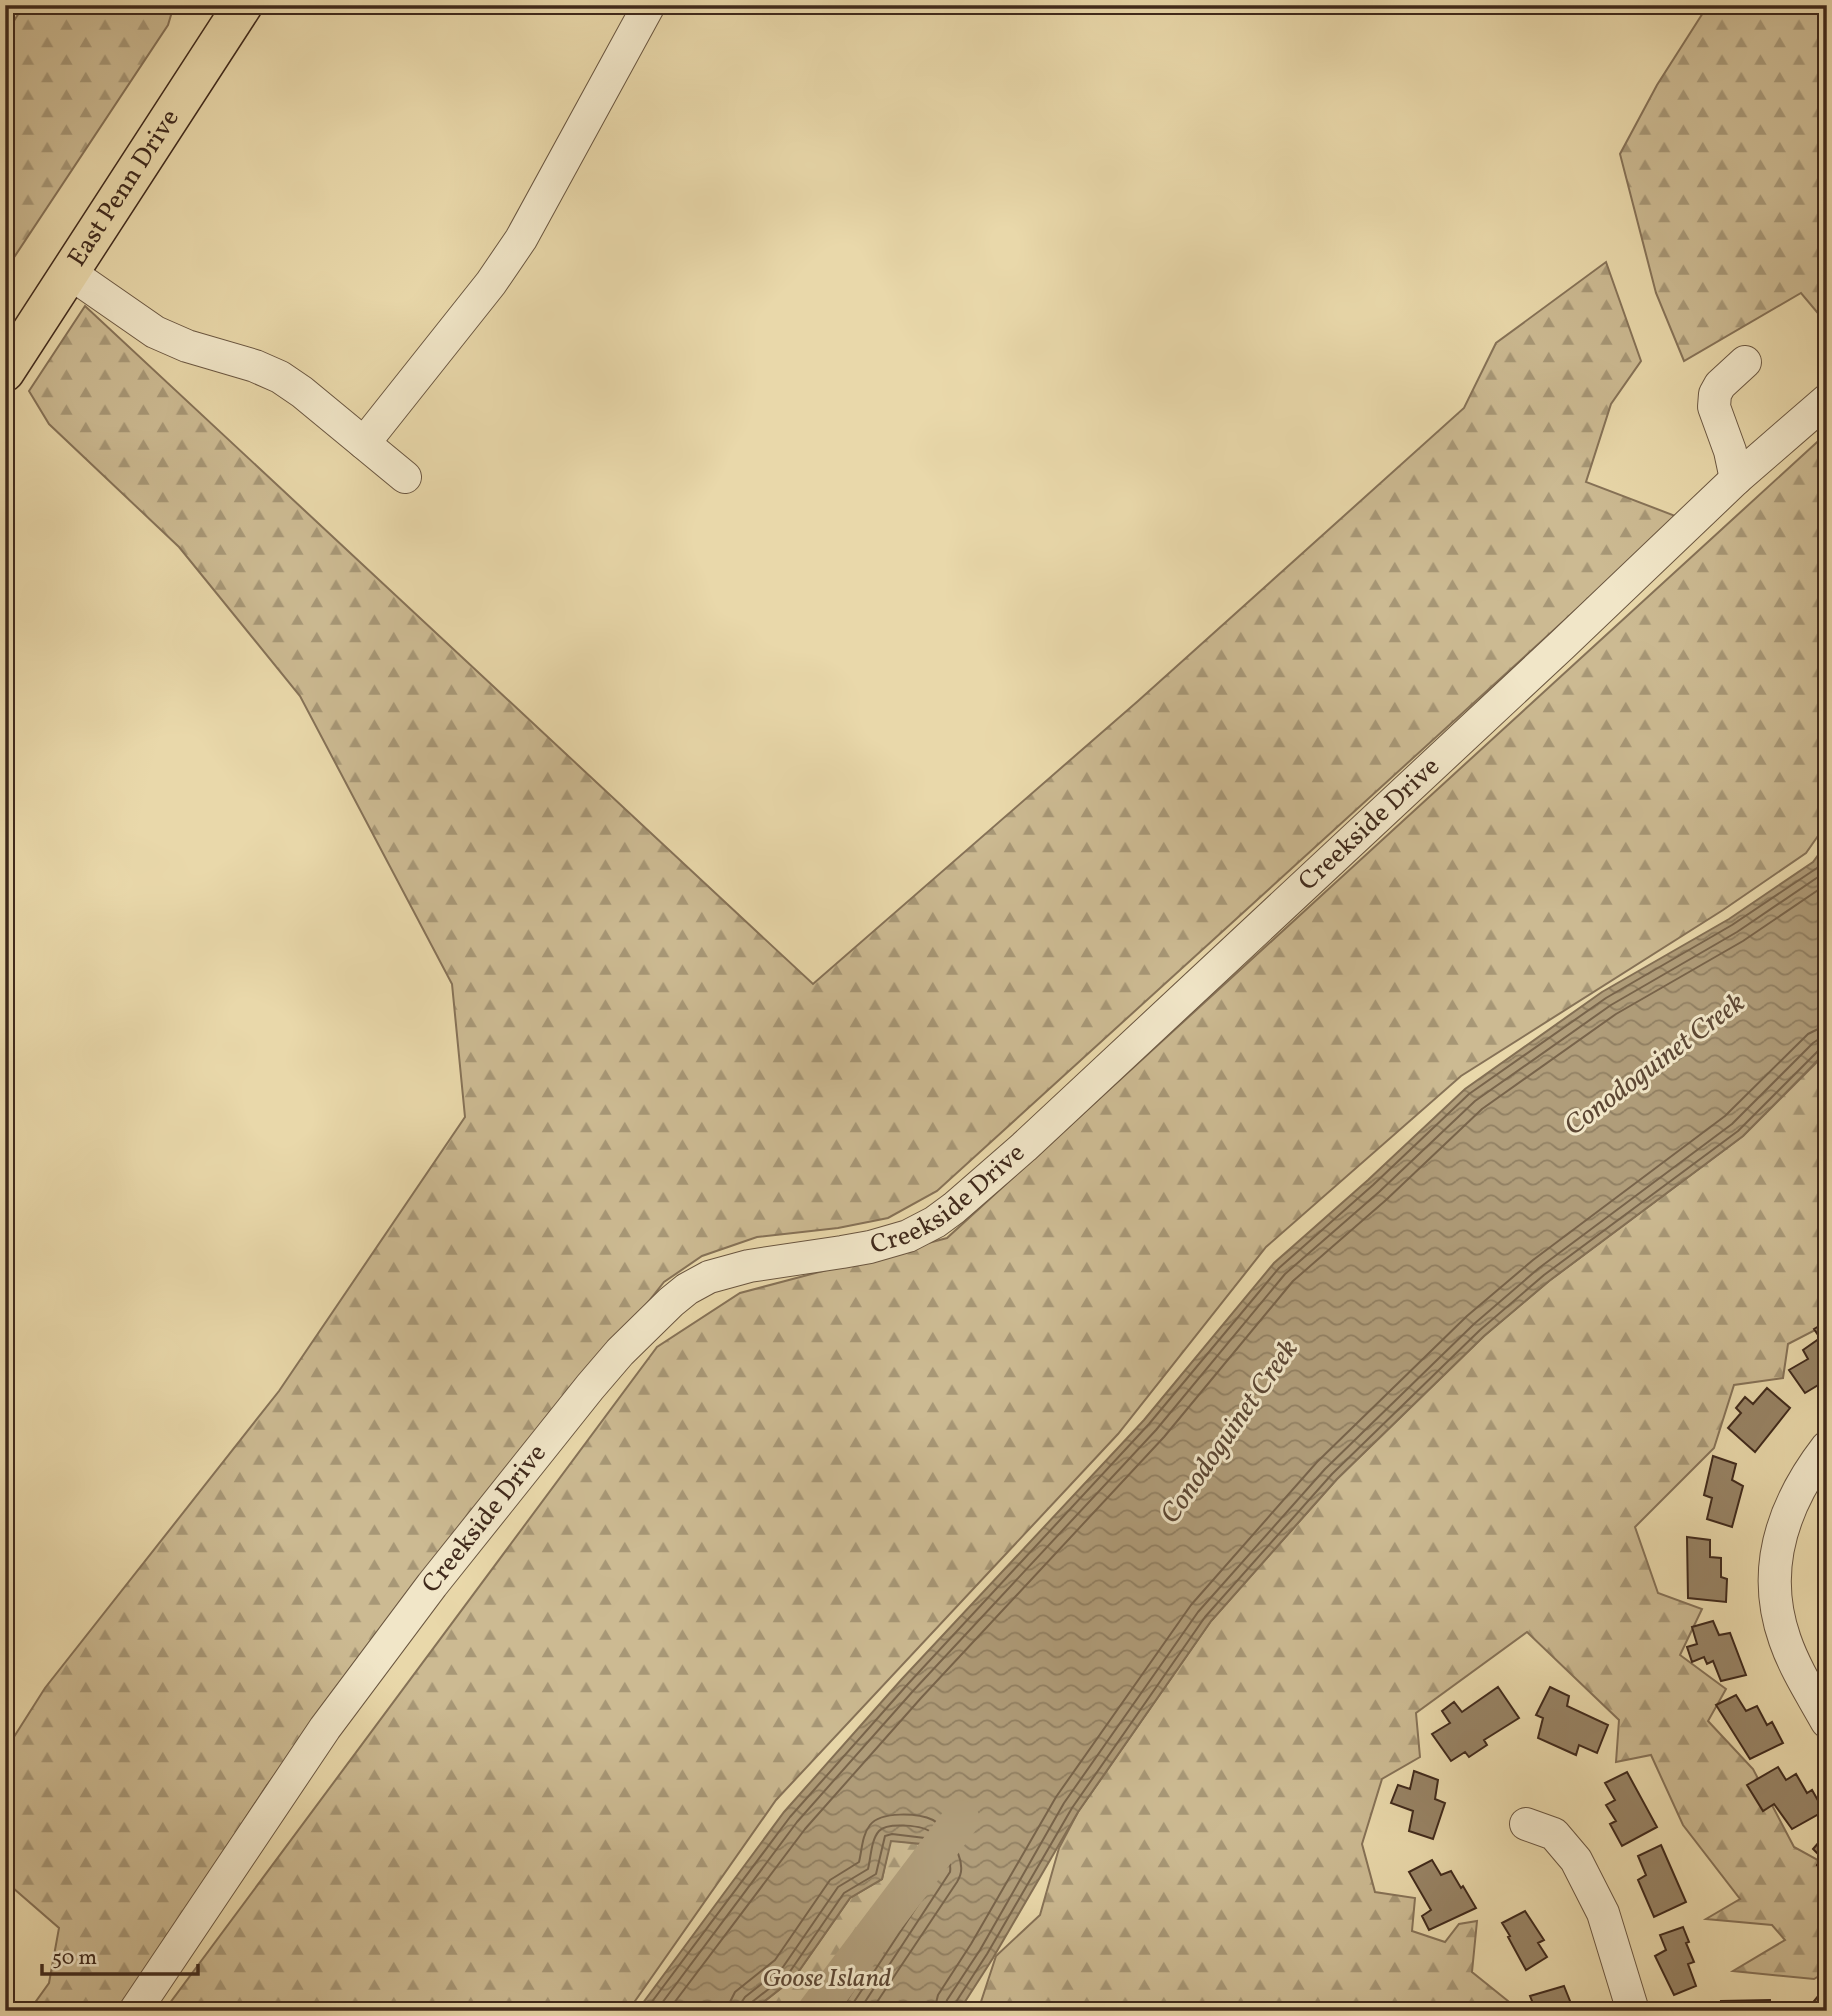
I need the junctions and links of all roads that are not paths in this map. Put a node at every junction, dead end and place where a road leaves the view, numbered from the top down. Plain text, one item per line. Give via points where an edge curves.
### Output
1 (243, 5) edge
2 (649, 5) edge
3 (70, 273) junction
4 (1745, 362) dead end
5 (5, 372) edge
6 (1827, 400) edge
7 (364, 443) junction
8 (405, 477) dead end
9 (1736, 479) junction
10 (1827, 1447) edge
11 (1827, 1722) edge
12 (1526, 1824) dead end
13 (135, 2011) edge
14 (1633, 2011) edge

1 - 3 main road, East Penn Drive
2 - 7 street via 521,239
3 - 5 main road, East Penn Drive
3 - 7 street via 155,332 280,377
4 - 9 street via 1715,394 1714,407
6 - 9 street, Creekside Drive
7 - 8 street
9 - 13 street, Creekside Drive via 954,1208 908,1236 749,1266 709,1277 671,1301 590,1387 432,1585 325,1727
10 - 11 street via 1809,1470 1786,1515 1775,1576 1785,1640
12 - 14 street via 1553,1834 1576,1860 1603,1913

